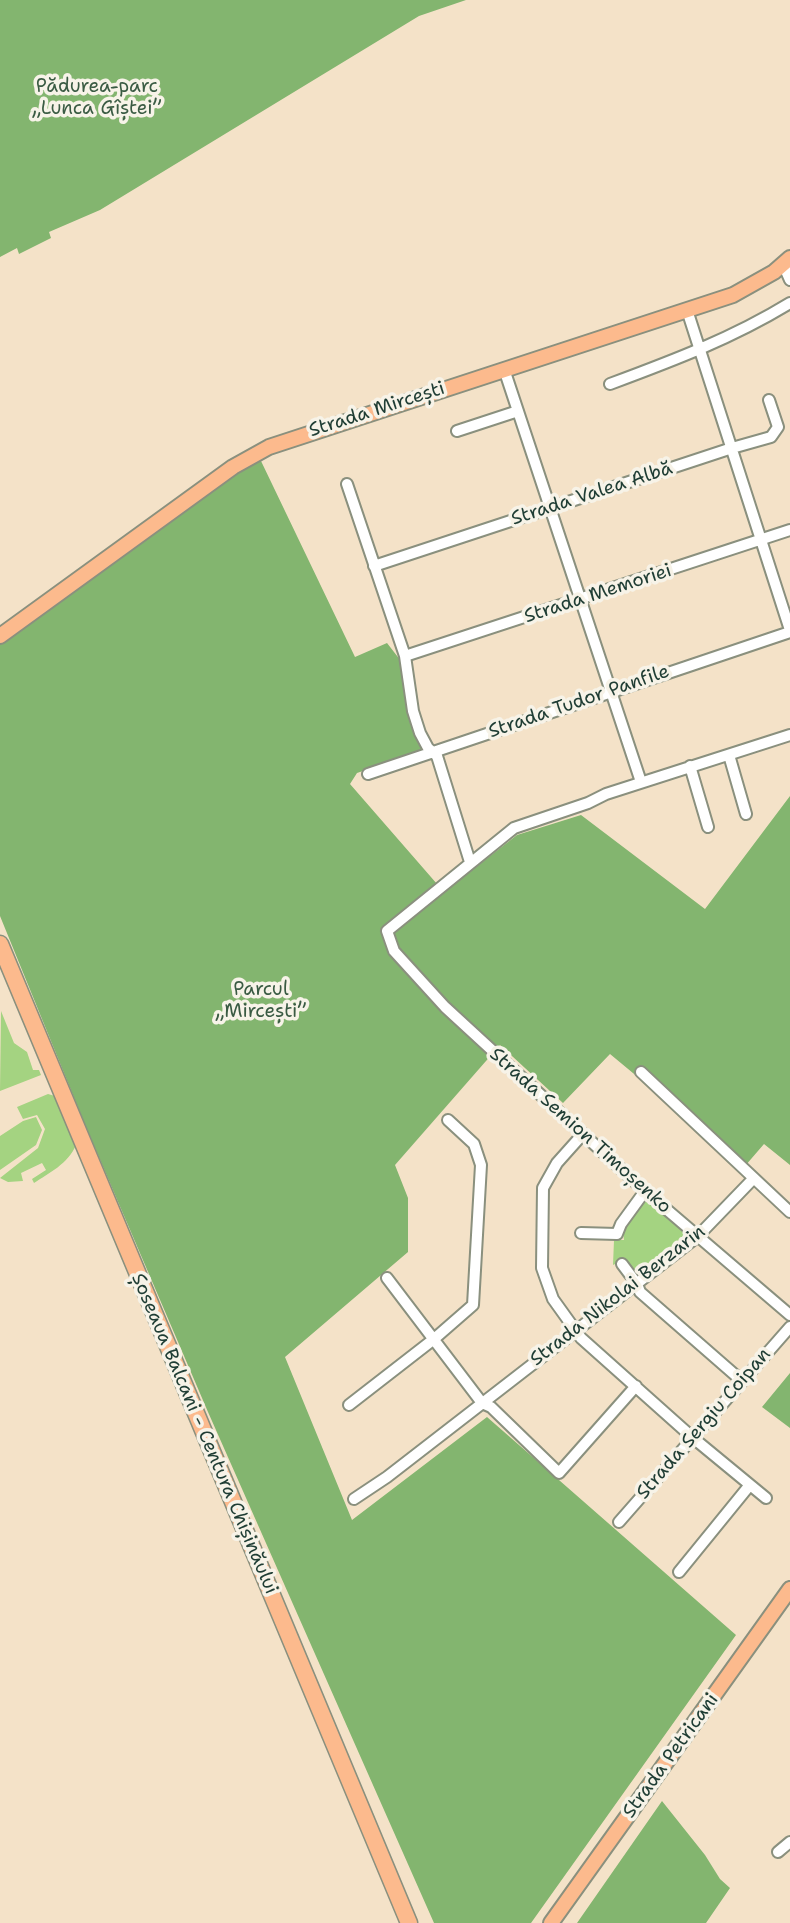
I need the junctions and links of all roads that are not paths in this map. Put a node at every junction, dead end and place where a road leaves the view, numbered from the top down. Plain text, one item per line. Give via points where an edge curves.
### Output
1 (787, 261) edge
2 (790, 280) edge
3 (790, 303) edge
4 (687, 310) junction
5 (699, 351) junction
6 (504, 369) junction
7 (610, 384) dead end
8 (769, 400) dead end
9 (518, 411) junction
10 (457, 431) dead end
11 (732, 448) junction
12 (347, 484) dead end
13 (549, 508) junction
14 (790, 530) edge
15 (761, 540) junction
16 (374, 566) junction
17 (581, 599) junction
18 (790, 631) edge
19 (0, 636) edge
20 (405, 656) junction
21 (611, 691) junction
22 (790, 735) edge
23 (433, 751) junction
24 (729, 755) junction
25 (690, 766) junction
26 (368, 774) dead end
27 (641, 782) junction
28 (746, 814) dead end
29 (708, 827) dead end
30 (470, 862) junction
31 (0, 944) edge
32 (641, 1072) dead end
33 (448, 1120) dead end
34 (582, 1135) junction
35 (752, 1179) junction
36 (645, 1191) junction
37 (790, 1212) edge
38 (581, 1233) dead end
39 (698, 1237) junction
40 (622, 1264) dead end
41 (387, 1278) dead end
42 (637, 1284) junction
43 (790, 1315) edge
44 (790, 1327) edge
45 (577, 1330) junction
46 (434, 1339) junction
47 (742, 1381) junction
48 (636, 1386) junction
49 (482, 1403) junction
50 (349, 1405) dead end
51 (692, 1437) junction
52 (749, 1486) junction
53 (766, 1498) dead end
54 (354, 1499) dead end
55 (619, 1522) dead end
56 (679, 1572) dead end
57 (790, 1589) edge
58 (790, 1842) edge
59 (778, 1852) dead end
60 (409, 1923) edge
61 (551, 1923) edge

1 - 2 street
1 - 4 main road, Strada Mircești via 733,295
3 - 5 street
4 - 5 street
4 - 6 main road, Strada Mircești
5 - 7 street
5 - 11 street
6 - 9 street
6 - 19 main road, Strada Mircești via 287,439 255,454
8 - 11 street, Strada Valea Albă via 777,431 771,438
9 - 10 street
9 - 13 street
11 - 13 street, Strada Valea Albă
11 - 15 street
12 - 16 street
13 - 16 street, Strada Valea Albă
13 - 17 street
14 - 15 street, Strada Memoriei
15 - 17 street, Strada Memoriei
15 - 18 street
16 - 20 street
17 - 20 street, Strada Memoriei
17 - 21 street
18 - 21 street, Strada Tudor Panfile
20 - 23 street via 413,711 420,733
21 - 23 street, Strada Tudor Panfile
21 - 27 street
22 - 24 street
23 - 26 street, Strada Tudor Panfile
23 - 30 street
24 - 25 street
24 - 28 street
25 - 27 street
25 - 29 street
27 - 30 street via 514,828
30 - 34 street, Strada Semion Timoșenko via 387,931 394,951 445,1007
31 - 60 highway, Șoseaua Balcani - Centura Chișinăului
32 - 35 street
33 - 46 street via 474,1144 481,1165 473,1305
34 - 36 street, Strada Semion Timoșenko
34 - 45 street via 557,1163 543,1188 540,1249 541,1268 553,1299
35 - 37 street
35 - 39 street, Strada Nikolai Berzarin
36 - 38 street via 617,1234
36 - 39 street, Strada Semion Timoșenko
39 - 42 street, Strada Nikolai Berzarin
39 - 43 street, Strada Semion Timoșenko
40 - 42 street
41 - 46 street
42 - 45 street, Strada Nikolai Berzarin
42 - 47 street via 640,1292
44 - 47 street, Strada Sergiu Coipan
45 - 48 street
45 - 49 street, Strada Nikolai Berzarin
46 - 49 street
46 - 50 street
47 - 51 street, Strada Sergiu Coipan
48 - 49 street via 559,1473
48 - 51 street
49 - 54 street, Strada Nikolai Berzarin
51 - 52 street
51 - 55 street, Strada Sergiu Coipan
52 - 53 street
52 - 56 street
57 - 61 main road, Strada Petricani
58 - 59 street

